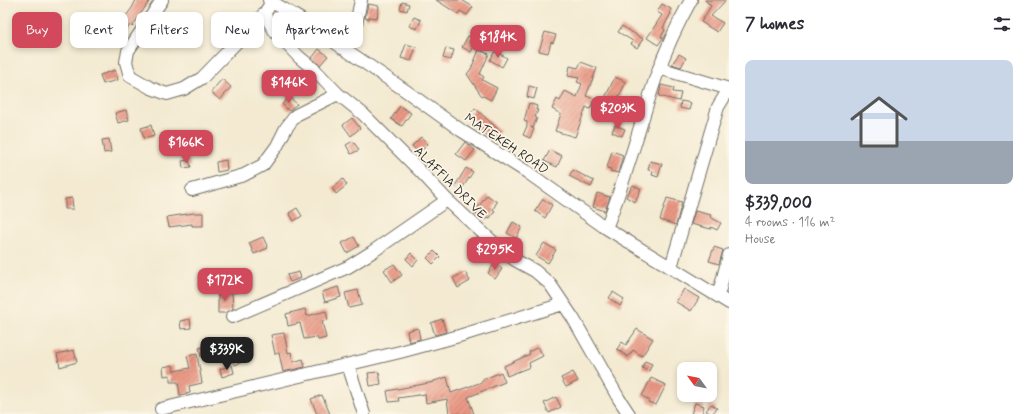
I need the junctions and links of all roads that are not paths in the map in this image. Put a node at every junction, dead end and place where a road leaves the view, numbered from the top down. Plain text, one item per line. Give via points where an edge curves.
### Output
1 (162, 0) edge
2 (361, 0) edge
3 (691, 0) edge
4 (271, 1) edge
5 (289, 12) edge
6 (358, 12) edge
7 (264, 14) joint
8 (231, 48) edge
9 (342, 48) edge
10 (659, 68) junction
11 (729, 89) edge
12 (338, 94) junction
13 (192, 190) dead end
14 (446, 200) junction
15 (606, 228) junction
16 (729, 255) edge
17 (671, 267) junction
18 (718, 296) junction
19 (729, 303) edge
20 (563, 304) junction
21 (232, 317) dead end
22 (348, 365) junction
23 (162, 409) dead end
24 (364, 414) edge
25 (629, 414) edge

1 - 8 street via 128,51 126,62 130,76 167,94 184,89 202,78
2 - 6 street
3 - 10 street
4 - 5 street, MATEKEH ROAD
4 - 7 street
7 - 12 street, ALAFFIA DRIVE via 281,38
9 - 15 street, MATEKEH ROAD
10 - 11 street
10 - 15 street via 619,196
11 - 17 street via 718,107
12 - 13 street via 296,115 262,165 244,175
12 - 14 street, ALAFFIA DRIVE via 383,133
14 - 20 street, ALAFFIA DRIVE via 495,244 550,284
14 - 21 street via 348,267
15 - 17 street, MATEKEH ROAD
16 - 18 street
17 - 18 street, MATEKEH ROAD
18 - 19 street, MATEKEH ROAD
20 - 22 street via 459,336
20 - 25 street, ALAFFIA DRIVE
22 - 23 street
22 - 24 street

